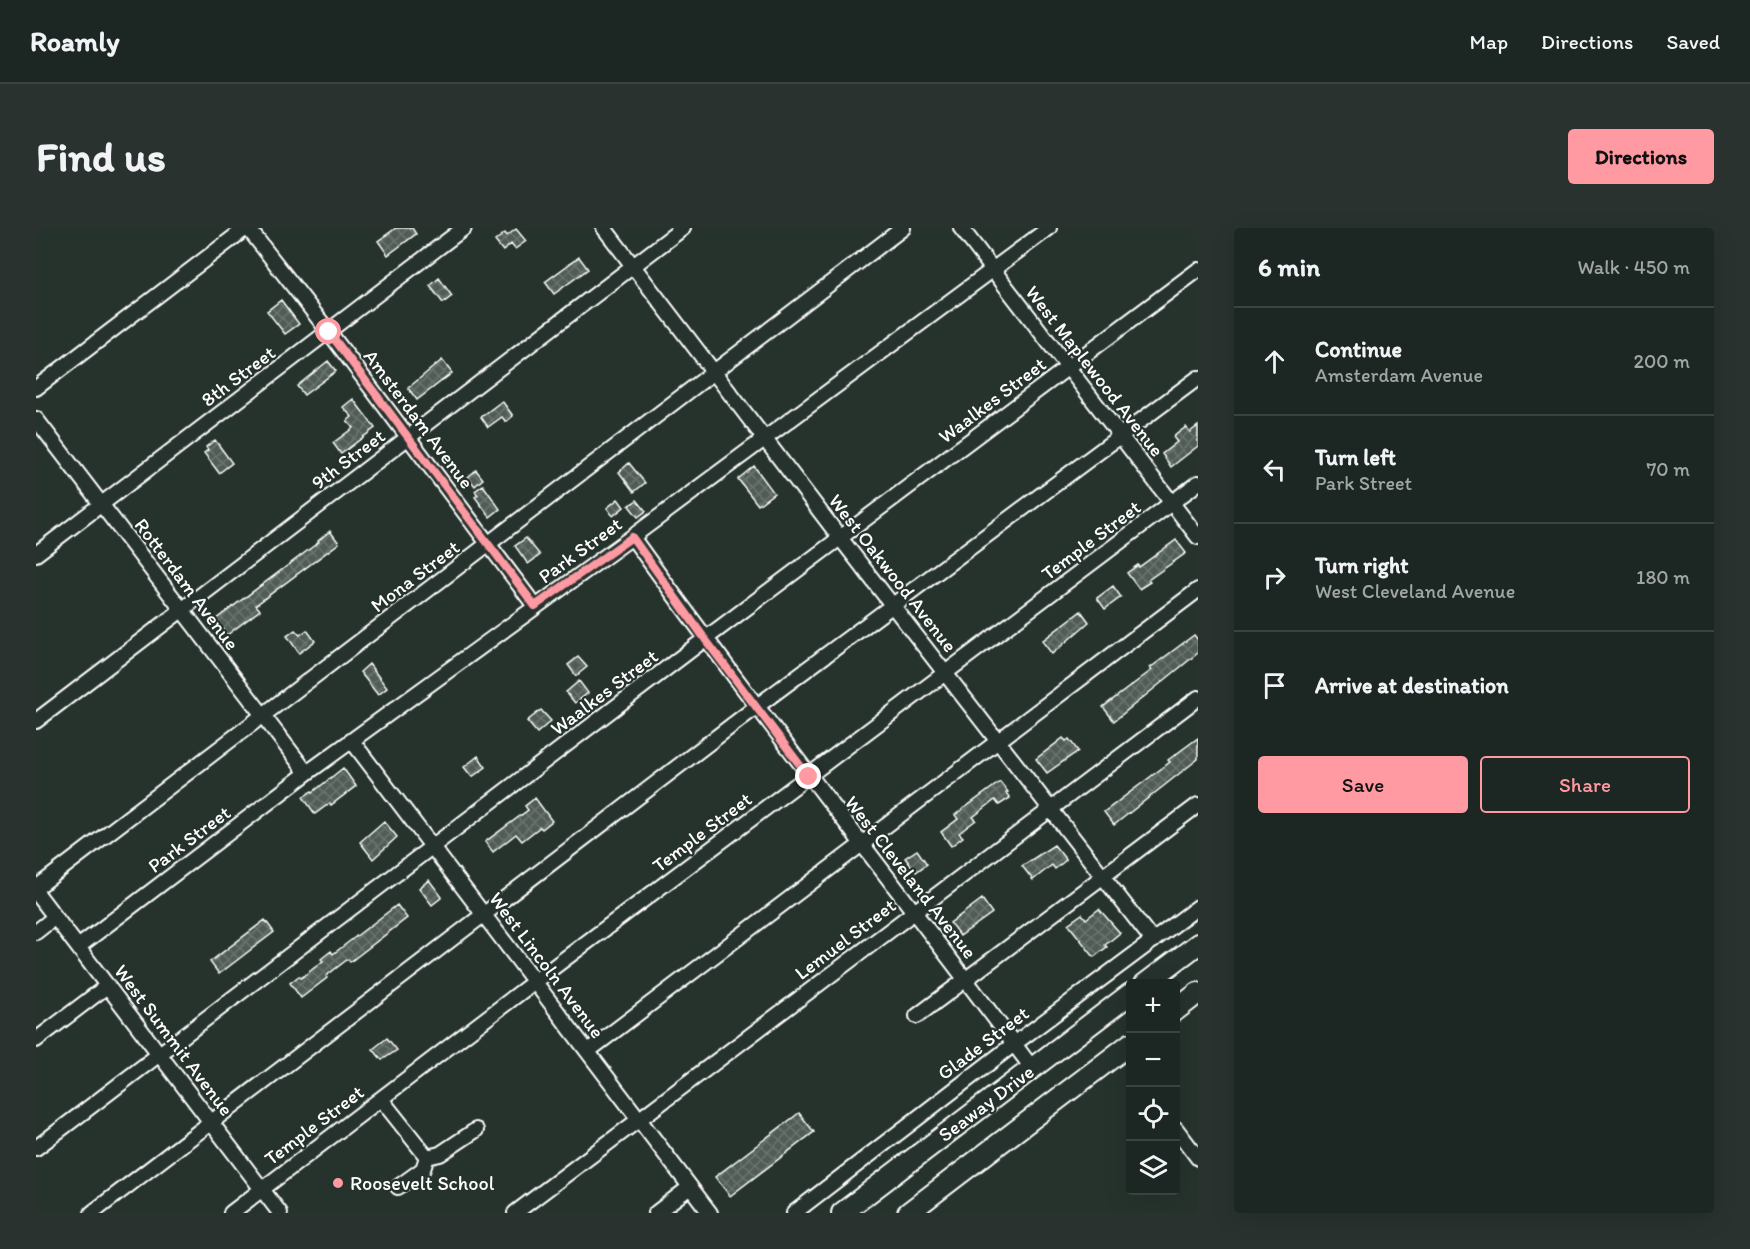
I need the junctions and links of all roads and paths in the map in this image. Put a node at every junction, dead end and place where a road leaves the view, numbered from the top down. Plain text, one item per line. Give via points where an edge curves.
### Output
1 (247, 228) edge
2 (464, 228) edge
3 (604, 228) edge
4 (683, 228) edge
5 (903, 228) edge
6 (961, 228) edge
7 (1048, 228) edge
8 (633, 267) junction
9 (993, 270) junction
10 (1198, 270) edge
11 (329, 332) junction
12 (1067, 367) junction
13 (715, 372) junction
14 (1198, 378) edge
15 (36, 388) edge
16 (36, 419) edge
17 (1120, 436) junction
18 (408, 437) junction
19 (765, 437) junction
20 (1198, 483) edge
21 (1172, 503) junction
22 (101, 504) junction
23 (632, 537) junction
24 (1198, 537) edge
25 (841, 539) junction
26 (489, 544) junction
27 (36, 554) edge
28 (1198, 590) edge
29 (535, 606) junction
30 (893, 606) junction
31 (182, 610) junction
32 (705, 639) junction
33 (946, 674) junction
34 (1198, 698) edge
35 (756, 707) junction
36 (264, 716) junction
37 (36, 721) edge
38 (352, 741) junction
39 (998, 741) junction
40 (308, 773) junction
41 (809, 777) junction
42 (1198, 806) edge
43 (1050, 809) junction
44 (861, 844) junction
45 (432, 846) junction
46 (1103, 878) junction
47 (36, 890) edge
48 (1198, 907) edge
49 (913, 912) junction
50 (484, 914) junction
51 (55, 917) junction
52 (36, 932) edge
53 (1153, 941) junction
54 (1198, 944) edge
55 (78, 947) junction
56 (966, 979) junction
57 (1152, 979) edge
58 (534, 982) junction
59 (107, 986) junction
60 (1198, 993) edge
61 (1126, 998) edge
62 (1180, 1007) edge
63 (917, 1016) dead end
64 (36, 1040) edge
65 (1014, 1044) junction
66 (1126, 1048) edge
67 (588, 1051) junction
68 (160, 1054) junction
69 (1032, 1068) junction
70 (381, 1099) junction
71 (640, 1119) junction
72 (211, 1122) junction
73 (476, 1130) dead end
74 (1180, 1134) edge
75 (36, 1148) edge
76 (427, 1157) junction
77 (1198, 1158) edge
78 (398, 1187) dead end
79 (690, 1187) junction
80 (262, 1190) junction
81 (92, 1213) edge
82 (231, 1213) edge
83 (280, 1213) edge
84 (515, 1213) edge
85 (656, 1213) edge
86 (710, 1213) edge
87 (794, 1213) edge
88 (842, 1213) edge
89 (908, 1213) edge

1 - 11 street, Amsterdam Avenue
1 - 15 street
2 - 11 street, 8th Street
3 - 8 street, West Oakwood Avenue
4 - 8 street, 9th Street
5 - 13 street, Mona Street
6 - 9 street, West Maplewood Avenue
7 - 9 street, Park Street
8 - 13 street, West Oakwood Avenue
8 - 18 street, 9th Street
9 - 12 street, West Maplewood Avenue
9 - 19 street, Park Street
10 - 12 street, Waalkes Street
11 - 18 street, Amsterdam Avenue
11 - 22 street, 8th Street
12 - 17 street, West Maplewood Avenue
12 - 25 street, Waalkes Street
13 - 19 street, West Oakwood Avenue
13 - 26 street, Mona Street
14 - 17 street
16 - 22 street, Rotterdam Avenue
17 - 21 street, West Maplewood Avenue
17 - 30 street
18 - 26 street, Amsterdam Avenue
18 - 31 street, 9th Street
19 - 23 street, Park Street
19 - 25 street, West Oakwood Avenue
20 - 21 street, Temple Street
21 - 24 street, West Maplewood Avenue
21 - 33 street, Temple Street
22 - 27 street, 8th Street
22 - 31 street, Rotterdam Avenue
23 - 29 street, Park Street
23 - 32 street, West Cleveland Avenue
25 - 30 street, West Oakwood Avenue
25 - 32 street, Waalkes Street
26 - 29 street, Amsterdam Avenue
26 - 36 street, Mona Street
28 - 39 street
29 - 38 street, Park Street
30 - 33 street, West Oakwood Avenue
30 - 35 street
31 - 36 street, Rotterdam Avenue
31 - 37 street, 9th Street
32 - 35 street, West Cleveland Avenue
32 - 45 street, Waalkes Street
33 - 39 street, West Oakwood Avenue
33 - 41 street, Temple Street
34 - 43 street, Lemuel Street
35 - 41 street, West Cleveland Avenue
35 - 50 street
36 - 40 street, Rotterdam Avenue
36 - 47 street, Mona Street
38 - 40 street, Park Street
38 - 45 street, West Lincoln Avenue
39 - 43 street, West Oakwood Avenue
39 - 44 street
40 - 55 street, Park Street
41 - 44 street, West Cleveland Avenue
41 - 58 street, Temple Street
42 - 46 street
43 - 46 street, West Oakwood Avenue
43 - 49 street, Lemuel Street
44 - 49 street, West Cleveland Avenue
44 - 67 street
45 - 50 street, West Lincoln Avenue
45 - 68 street, Waalkes Street
46 - 53 street, West Oakwood Avenue
46 - 56 street
47 - 51 street, West Summit Avenue
48 - 53 street, Glade Street
49 - 56 street, West Cleveland Avenue
49 - 71 street, Lemuel Street
50 - 58 street, West Lincoln Avenue
50 - 72 street
51 - 52 street
51 - 55 street, West Summit Avenue
53 - 65 street, Glade Street
54 - 57 highway
55 - 59 street, West Summit Avenue
56 - 63 street
56 - 65 street, West Cleveland Avenue
58 - 67 street, West Lincoln Avenue
58 - 70 street, Temple Street
59 - 64 street
59 - 68 street, West Summit Avenue
60 - 62 highway
61 - 69 highway, Seaway Drive
65 - 69 street, West Cleveland Avenue
65 - 87 street, Glade Street
66 - 89 highway, Seaway Drive
67 - 71 street, West Lincoln Avenue
68 - 72 street, West Summit Avenue
68 - 75 street, Waalkes Street
69 - 88 highway, Seaway Drive
70 - 76 street
70 - 80 street, Temple Street
71 - 79 street, West Lincoln Avenue
71 - 84 street, Lemuel Street
72 - 80 street, West Summit Avenue
72 - 81 street
73 - 76 street via 440,1154
74 - 77 street
76 - 78 street via 423,1169
79 - 85 street
79 - 86 street, West Lincoln Avenue
80 - 82 street, Temple Street
80 - 83 street, West Summit Avenue

